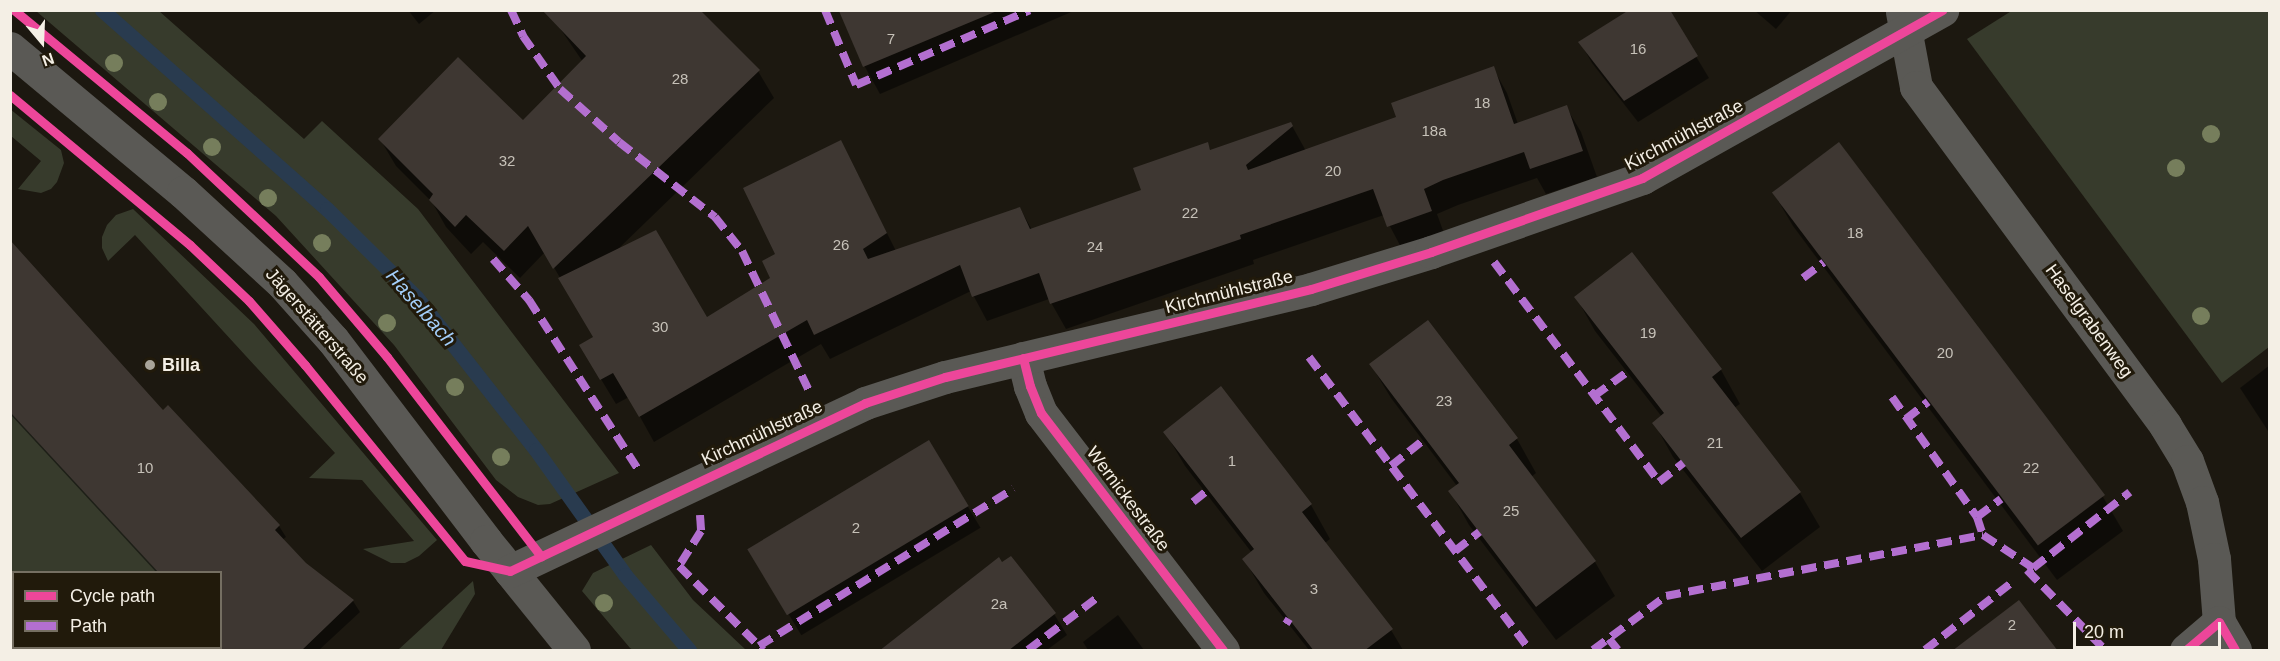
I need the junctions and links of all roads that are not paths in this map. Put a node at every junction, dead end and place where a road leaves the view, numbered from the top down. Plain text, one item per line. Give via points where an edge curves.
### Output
1 (1942, 10) edge
2 (1904, 22) edge
3 (10, 48) edge
4 (1023, 358) junction
5 (510, 571) junction
6 (2219, 622) junction
7 (574, 651) edge
8 (1223, 651) edge
9 (2186, 651) edge
10 (2235, 651) edge

1 - 2 street, Kirchmühlstraße
2 - 4 street, Kirchmühlstraße via 1641,178 1431,252 1311,289
2 - 6 street, Haselgrabenweg via 1916,87 2165,424 2187,461 2202,502 2214,558
3 - 5 street, Jägerstätterstraße via 183,192 282,283 333,340
4 - 5 street, Kirchmühlstraße via 945,377 865,403
4 - 8 street, Wernickestraße via 1041,413
5 - 7 street, Jägerstätterstraße
6 - 9 street
6 - 10 street, Haselgrabenweg

